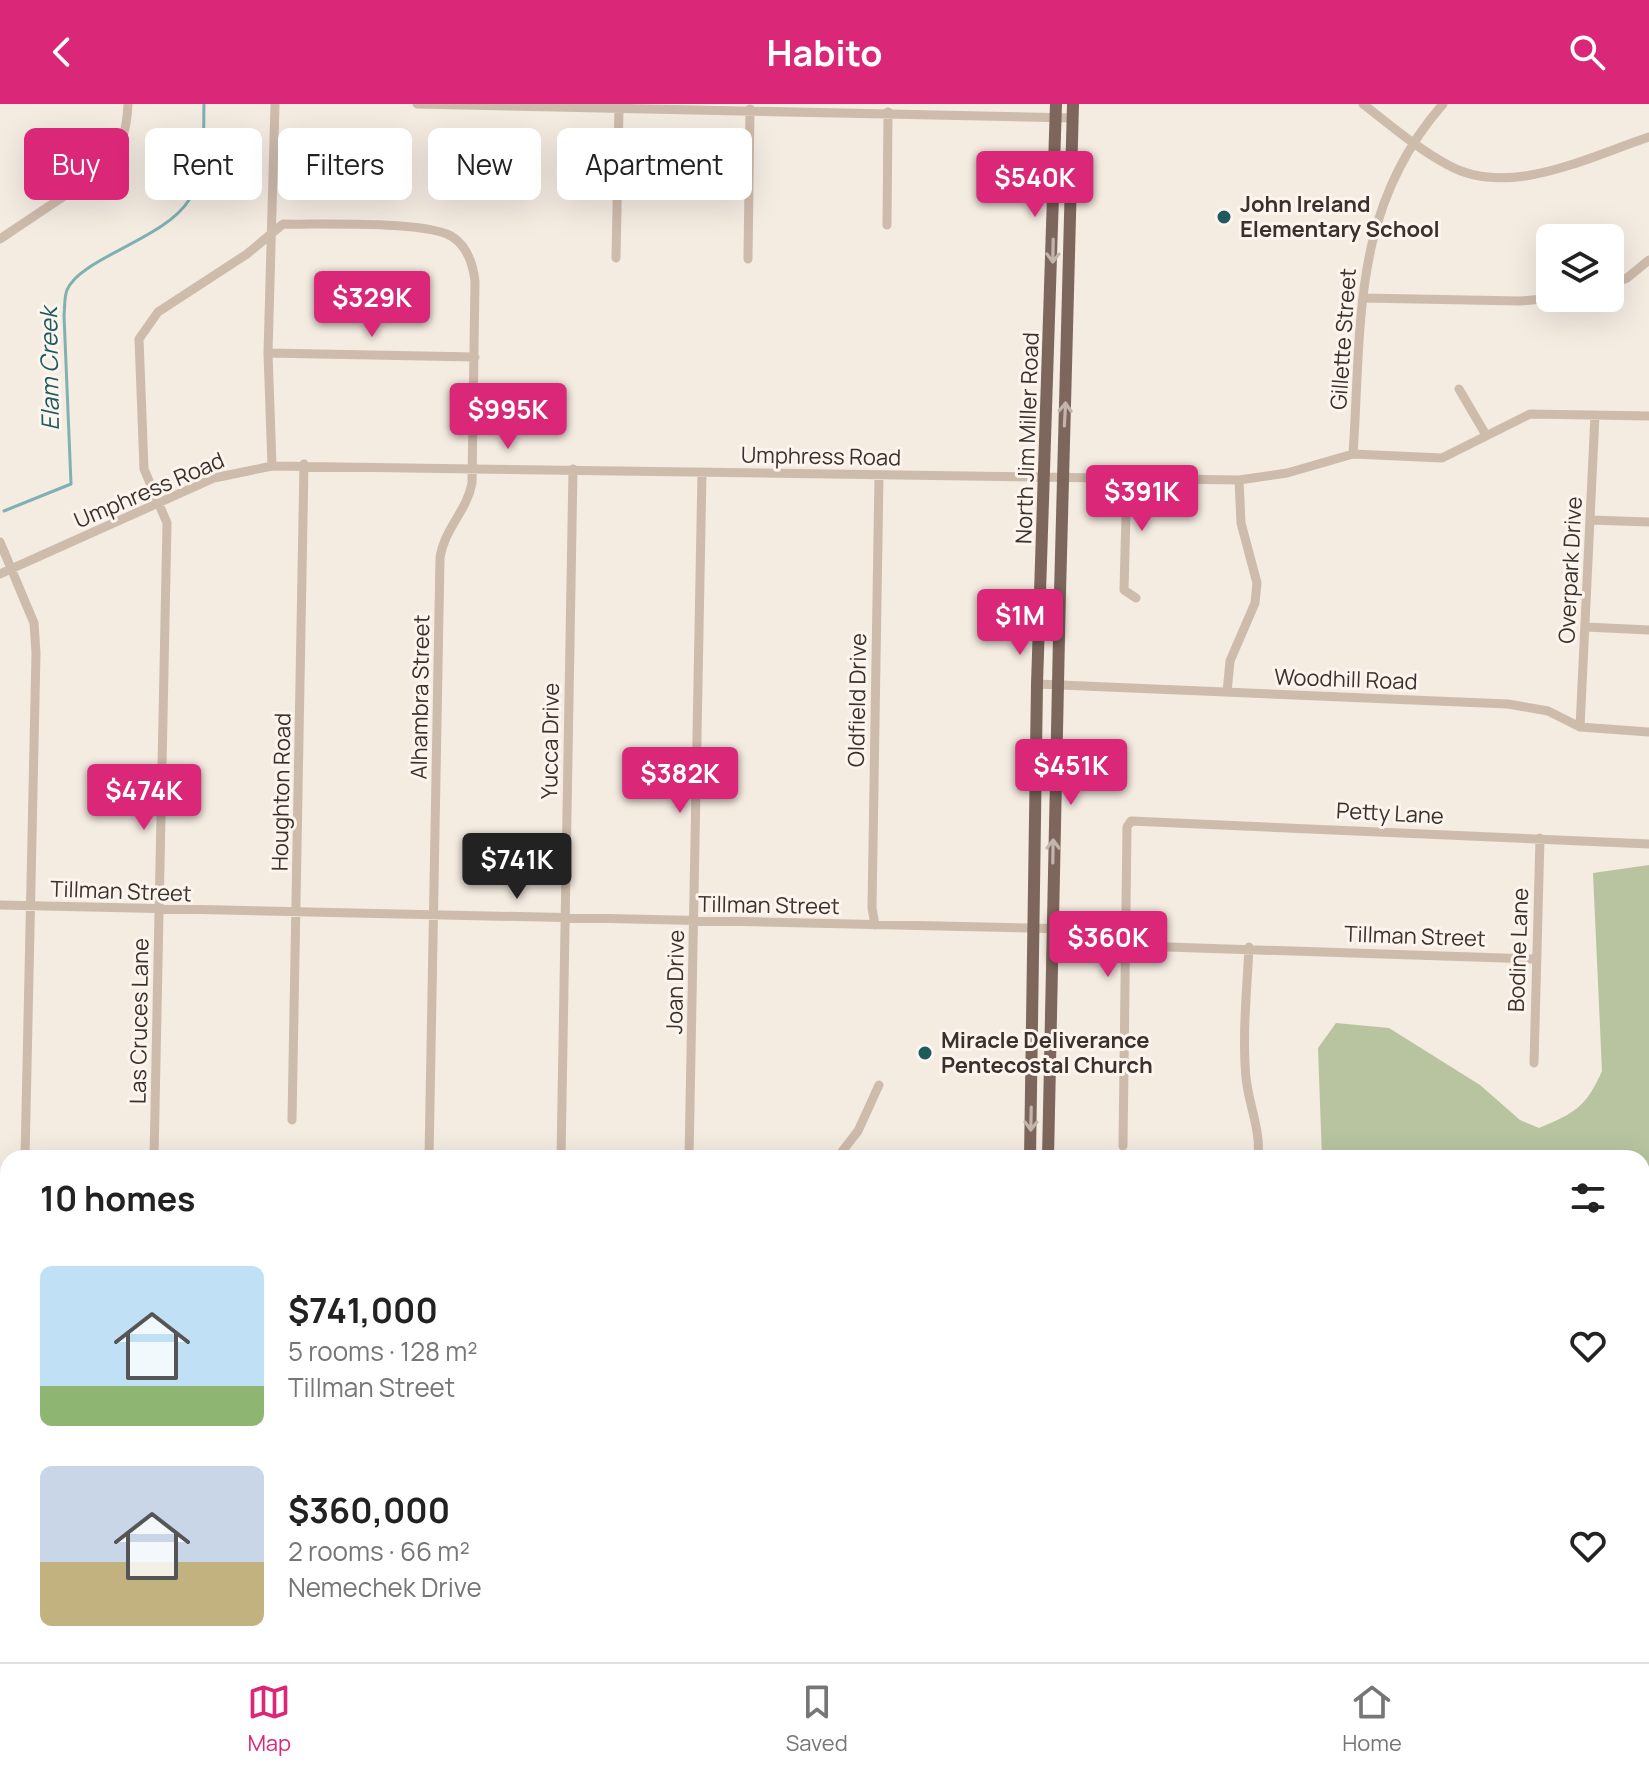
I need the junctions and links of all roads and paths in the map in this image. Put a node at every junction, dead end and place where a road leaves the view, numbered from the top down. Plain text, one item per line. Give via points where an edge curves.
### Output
1 (128, 104) edge
2 (275, 104) edge
3 (417, 104) edge
4 (1073, 104) edge
5 (1363, 104) edge
6 (1443, 104) edge
7 (619, 108) junction
8 (750, 109) junction
9 (1056, 110) edge
10 (888, 112) junction
11 (1072, 118) junction
12 (1649, 138) edge
13 (1412, 141) junction
14 (887, 225) dead end
15 (272, 230) junction
16 (0, 239) edge
17 (616, 258) dead end
18 (748, 259) dead end
19 (1649, 260) edge
20 (1624, 279) edge
21 (1363, 298) junction
22 (1536, 300) edge
23 (1051, 322) junction
24 (1070, 322) junction
25 (268, 353) junction
26 (475, 357) junction
27 (1459, 389) dead end
28 (1595, 415) junction
29 (1649, 416) edge
30 (1486, 435) junction
31 (1353, 454) junction
32 (304, 464) junction
33 (272, 466) junction
34 (472, 467) junction
35 (573, 469) junction
36 (702, 472) junction
37 (879, 476) junction
38 (1046, 477) junction
39 (1063, 477) junction
40 (1127, 478) junction
41 (1239, 480) junction
42 (158, 502) junction
43 (1590, 520) junction
44 (1649, 522) edge
45 (0, 542) edge
46 (11, 569) junction
47 (0, 574) edge
48 (1136, 598) dead end
49 (1586, 627) junction
50 (1649, 630) edge
51 (1037, 684) junction
52 (1055, 685) junction
53 (1227, 692) junction
54 (1580, 727) junction
55 (1649, 732) edge
56 (1540, 838) junction
57 (1649, 844) edge
58 (0, 905) edge
59 (30, 906) junction
60 (159, 909) junction
61 (296, 913) junction
62 (434, 916) junction
63 (565, 919) junction
64 (694, 922) junction
65 (875, 925) junction
66 (1034, 929) junction
67 (1052, 929) junction
68 (1125, 942) junction
69 (1249, 947) junction
70 (1534, 959) junction
71 (1534, 1063) dead end
72 (879, 1085) dead end
73 (292, 1120) dead end
74 (1123, 1146) dead end
75 (25, 1150) edge
76 (154, 1150) edge
77 (429, 1150) edge
78 (561, 1150) edge
79 (689, 1150) edge
80 (843, 1150) edge
81 (1030, 1150) edge
82 (1048, 1150) edge
83 (1258, 1150) edge

1 - 16 street via 125,133 109,166
2 - 15 street
3 - 7 street
4 - 11 main road, North Jim Miller Road
5 - 13 street
6 - 13 street, Gillette Street
7 - 8 street
7 - 17 street
8 - 10 street
8 - 18 street
9 - 10 street
9 - 11 street
9 -> 23 main road, North Jim Miller Road
10 - 14 street
11 - 24 main road, North Jim Miller Road
12 - 13 street via 1527,176 1495,180 1448,165
13 - 21 street, Gillette Street via 1375,223
15 - 25 street
15 - 26 street, Alhambra Street via 283,224 419,228 453,237 472,264
15 - 42 street, Las Cruces Lane via 247,254 158,312 139,339 143,460
19 - 20 street
21 - 22 street
21 - 31 street, Gillette Street
23 - 24 main road
23 - 38 main road, North Jim Miller Road
39 -> 24 main road, North Jim Miller Road
25 - 26 street
25 - 33 street
26 - 34 street, Alhambra Street
27 - 30 street
28 - 29 street, Umphress Road
28 - 30 street, Umphress Road via 1530,414
28 - 43 street, Overpark Drive
30 - 31 street, Umphress Road via 1442,458
31 - 41 street, Umphress Road
32 - 33 street, Umphress Road
32 - 34 street, Umphress Road
32 - 61 street, Houghton Road
33 - 42 street, Umphress Road via 221,476
34 - 35 street, Umphress Road
34 - 62 street, Alhambra Street via 470,494 448,531 440,558
35 - 36 street, Umphress Road
35 - 63 street, Yucca Drive
36 - 37 street, Umphress Road
36 - 64 street, Joan Drive
37 - 38 street, Umphress Road
37 - 65 street, Oldfield Drive
38 - 39 street, Umphress Road
38 - 51 main road, North Jim Miller Road
39 - 40 street, Umphress Road
39 - 52 main road, North Jim Miller Road
40 - 41 street, Umphress Road
40 - 48 street via 1124,590
41 - 53 street via 1241,523 1257,583 1255,603 1230,661
42 - 46 street, Umphress Road
42 - 60 street, Las Cruces Lane via 167,523
43 - 44 street
43 - 49 street, Overpark Drive
45 - 46 street
46 - 47 street, Umphress Road
46 - 59 street via 34,623 36,653
49 - 50 street
49 - 54 street, Overpark Drive
51 - 52 street, Woodhill Road
51 - 66 main road, North Jim Miller Road
52 - 53 street, Woodhill Road
67 -> 52 main road, North Jim Miller Road
53 - 54 street, Woodhill Road via 1530,706
54 - 55 street, Woodhill Road
56 - 57 street, Petty Lane
56 - 68 street, Petty Lane via 1131,822
56 - 70 street, Bodine Lane
58 - 59 street, Tillman Street
59 - 60 street, Tillman Street
59 - 75 street
60 - 61 street, Tillman Street
60 - 76 street, Las Cruces Lane
61 - 62 street, Tillman Street
61 - 73 street, Houghton Road
62 - 63 street, Tillman Street
62 - 77 street, Alhambra Street
63 - 64 street, Tillman Street
63 - 78 street, Yucca Drive
64 - 65 street, Tillman Street
64 - 79 street, Joan Drive
65 - 66 street, Tillman Street
66 - 67 street, Tillman Street
66 -> 81 main road, North Jim Miller Road
67 - 68 street, Tillman Street via 1081,930
67 - 82 main road, North Jim Miller Road
68 - 69 street, Tillman Street
68 - 74 street
69 - 70 street, Tillman Street
69 - 83 street via 1246,1069
70 - 71 street, Bodine Lane
72 - 80 street

